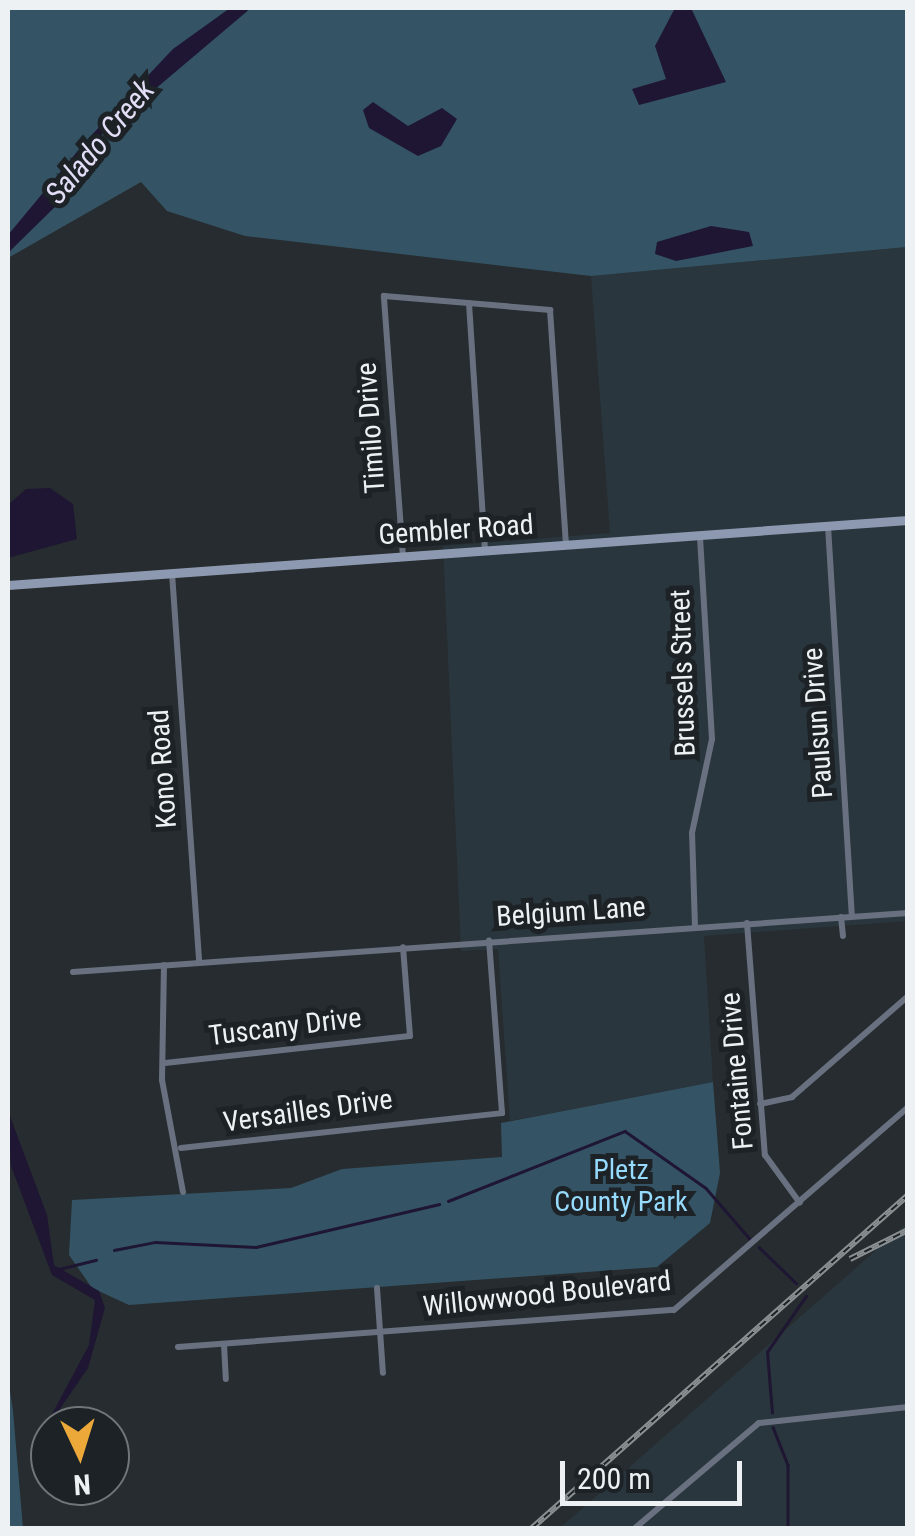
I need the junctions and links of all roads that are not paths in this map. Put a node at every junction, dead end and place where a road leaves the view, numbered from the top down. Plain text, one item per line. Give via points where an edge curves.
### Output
1 (469, 303) junction
2 (908, 520) edge
3 (828, 526) junction
4 (700, 535) junction
5 (566, 545) junction
6 (485, 551) junction
7 (402, 557) junction
8 (172, 573) junction
9 (8, 585) edge
10 (908, 913) edge
11 (852, 916) junction
12 (842, 917) junction
13 (747, 923) junction
14 (695, 927) junction
15 (842, 936) dead end
16 (489, 940) junction
17 (404, 946) junction
18 (303, 954) junction
19 (199, 962) junction
20 (164, 966) junction
21 (308, 966) dead end
22 (73, 972) dead end
23 (908, 996) edge
24 (165, 1063) junction
25 (760, 1104) junction
26 (908, 1107) edge
27 (181, 1148) junction
28 (183, 1192) dead end
29 (800, 1203) junction
30 (377, 1288) dead end
31 (380, 1333) junction
32 (224, 1344) junction
33 (178, 1346) dead end
34 (383, 1373) dead end
35 (226, 1379) dead end
36 (908, 1407) edge
37 (635, 1528) edge

1 - 5 street via 550,310
1 - 6 street
1 - 7 street, Timilo Drive via 384,296
2 - 3 main road, Gembler Road
3 - 4 main road, Gembler Road
3 - 11 street, Paulsun Drive
4 - 5 main road, Gembler Road
4 - 14 street, Brussels Street via 712,738 692,833
5 - 6 main road, Gembler Road
6 - 7 main road, Gembler Road
7 - 8 main road, Gembler Road
8 - 9 main road, Gembler Road
8 - 19 street, Kono Road
10 - 11 street, Belgium Lane
11 - 12 street, Belgium Lane
12 - 13 street, Belgium Lane
12 - 15 street
13 - 14 street, Belgium Lane
13 - 25 street, Fontaine Drive
14 - 16 street, Belgium Lane
16 - 17 street, Belgium Lane
16 - 27 street, Versailles Drive via 502,1113
17 - 18 street, Belgium Lane
17 - 24 street, Tuscany Drive via 410,1036
18 - 19 street, Belgium Lane
18 - 21 street
19 - 20 street, Belgium Lane
20 - 22 street, Belgium Lane
20 - 24 street
23 - 25 street via 792,1097
24 - 27 street
25 - 29 street, Fontaine Drive via 767,1162
26 - 29 street, Willowwood Boulevard
27 - 28 street
29 - 31 street, Willowwood Boulevard via 674,1310
30 - 31 street
31 - 32 street, Willowwood Boulevard
31 - 34 street
32 - 33 street, Willowwood Boulevard
32 - 35 street
36 - 37 street via 759,1422

